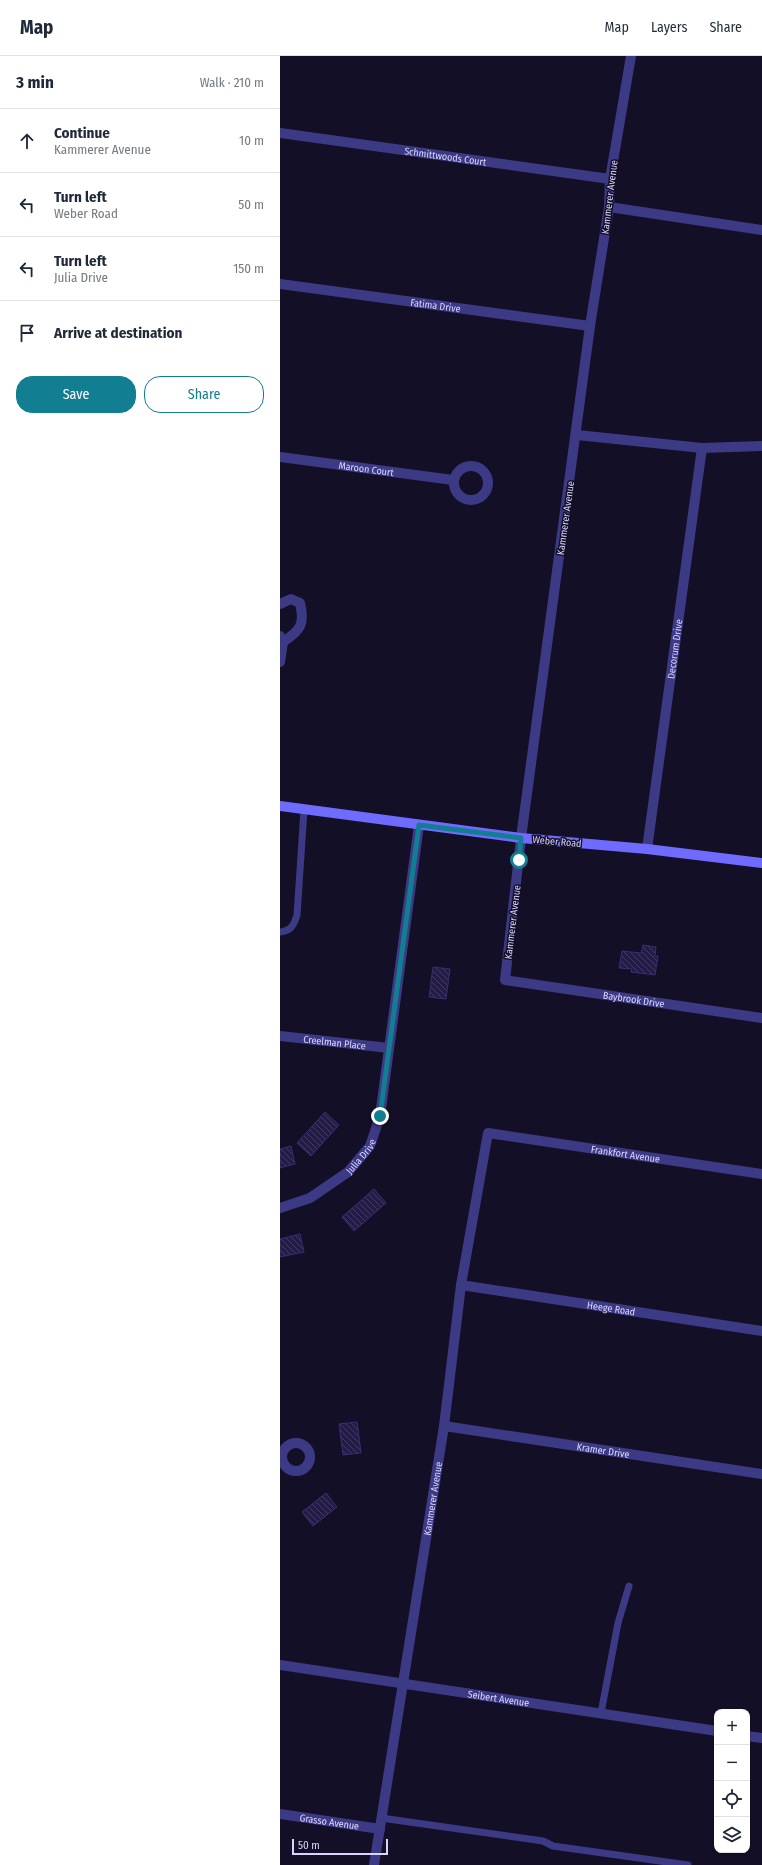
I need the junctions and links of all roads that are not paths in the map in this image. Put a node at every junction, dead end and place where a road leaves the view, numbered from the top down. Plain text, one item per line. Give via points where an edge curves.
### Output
1 (631, 56) edge
2 (280, 133) edge
3 (610, 179) junction
4 (609, 207) junction
5 (762, 230) edge
6 (280, 284) edge
7 (590, 326) junction
8 (577, 434) junction
9 (762, 446) edge
10 (702, 448) junction
11 (280, 457) edge
12 (453, 480) dead end
13 (280, 604) edge
14 (281, 639) edge
15 (280, 662) edge
16 (280, 806) edge
17 (304, 810) junction
18 (419, 825) junction
19 (521, 838) junction
20 (647, 849) junction
21 (762, 863) edge
22 (280, 932) edge
23 (505, 980) joint
24 (762, 1018) edge
25 (280, 1036) edge
26 (389, 1048) junction
27 (488, 1133) joint
28 (762, 1174) edge
29 (280, 1208) edge
30 (461, 1286) junction
31 (762, 1331) edge
32 (444, 1426) junction
33 (762, 1474) edge
34 (629, 1586) dead end
35 (280, 1665) edge
36 (403, 1684) junction
37 (601, 1713) junction
38 (714, 1731) edge
39 (750, 1736) edge
40 (762, 1738) edge
41 (280, 1814) edge
42 (381, 1818) junction
43 (380, 1829) junction
44 (374, 1865) edge
45 (688, 1865) edge

1 - 3 street, Kammerer Avenue
2 - 3 street, Schmittwoods Court
3 - 4 street, Kammerer Avenue
4 - 5 street
4 - 7 street, Kammerer Avenue
6 - 7 street, Fatima Drive
7 - 8 street, Kammerer Avenue
8 - 10 street
8 - 19 street, Kammerer Avenue
9 - 10 street
10 - 20 street, Decorum Drive
11 - 12 street, Maroon Court
13 - 14 street via 291,599 300,603 303,616 296,633
14 - 15 street
16 - 17 main road, Weber Road
17 - 18 main road, Weber Road
17 - 22 lane via 297,915 290,930
18 - 19 main road, Weber Road
18 - 26 street, Julia Drive
19 - 20 main road, Weber Road
19 - 23 street, Kammerer Avenue
20 - 21 main road, Weber Road
23 - 24 street, Baybrook Drive
25 - 26 street, Creelman Place
26 - 29 street, Julia Drive via 380,1116 370,1146 348,1172 310,1198
27 - 28 street, Frankfort Avenue
27 - 30 street, Kammerer Avenue
30 - 31 street, Heege Road
30 - 32 street, Kammerer Avenue
32 - 33 street, Kramer Drive
32 - 36 street, Kammerer Avenue
34 - 37 lane via 618,1623
35 - 36 street, Seibert Avenue
36 - 37 street, Seibert Avenue
36 - 42 street, Kammerer Avenue
37 - 38 street, Seibert Avenue
39 - 40 street
41 - 43 street, Grasso Avenue
42 - 43 street, Kammerer Avenue
42 - 45 lane
43 - 44 street, Kammerer Avenue

